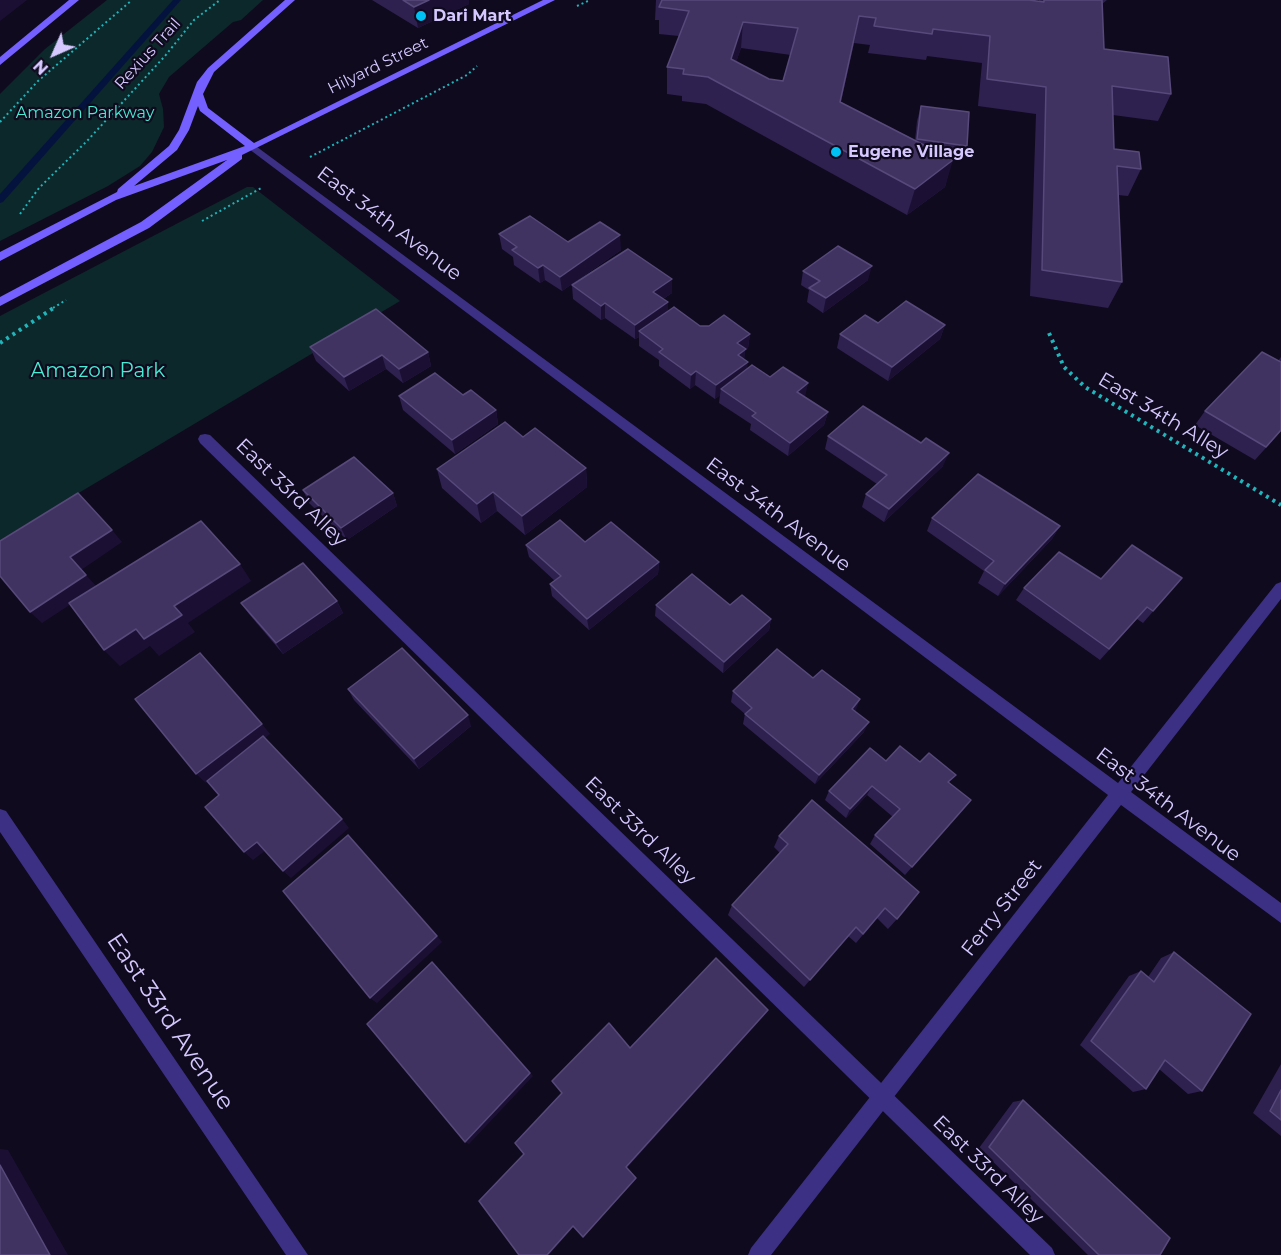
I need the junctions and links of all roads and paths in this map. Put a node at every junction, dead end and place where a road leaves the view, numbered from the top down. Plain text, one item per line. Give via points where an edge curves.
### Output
1 (74, 0) edge
2 (132, 0) edge
3 (220, 0) edge
4 (290, 0) edge
5 (550, 0) edge
6 (0, 62) edge
7 (198, 94) junction
8 (0, 122) edge
9 (253, 147) junction
10 (112, 198) junction
11 (18, 218) dead end
12 (0, 256) edge
13 (0, 302) edge
14 (1049, 333) dead end
15 (205, 439) dead end
16 (1281, 505) edge
17 (1281, 588) edge
18 (1120, 794) junction
19 (0, 817) edge
20 (1281, 914) edge
21 (883, 1096) junction
22 (298, 1255) edge
23 (758, 1255) edge
24 (1045, 1255) edge

1 - 6 main road
2 - 8 path via 38,81
3 - 11 path, Rexius Trail via 194,20 171,50 39,188
4 - 7 main road via 211,70 201,82
5 - 9 main road, Hilyard Street
7 - 9 main road via 204,109
7 - 10 main road via 173,148
9 - 10 main road, Hilyard Street
9 - 13 main road, Hilyard Street via 145,225
9 - 18 street, East 34th Avenue
10 - 12 main road, Hilyard Street
14 - 16 path, East 34th Alley via 1064,367 1085,387
15 - 21 street, East 33rd Alley
17 - 18 street, Ferry Street
18 - 20 street, East 34th Avenue
18 - 21 street, Ferry Street
19 - 22 street, East 33rd Avenue
21 - 23 street, Ferry Street
21 - 24 street, East 33rd Alley

